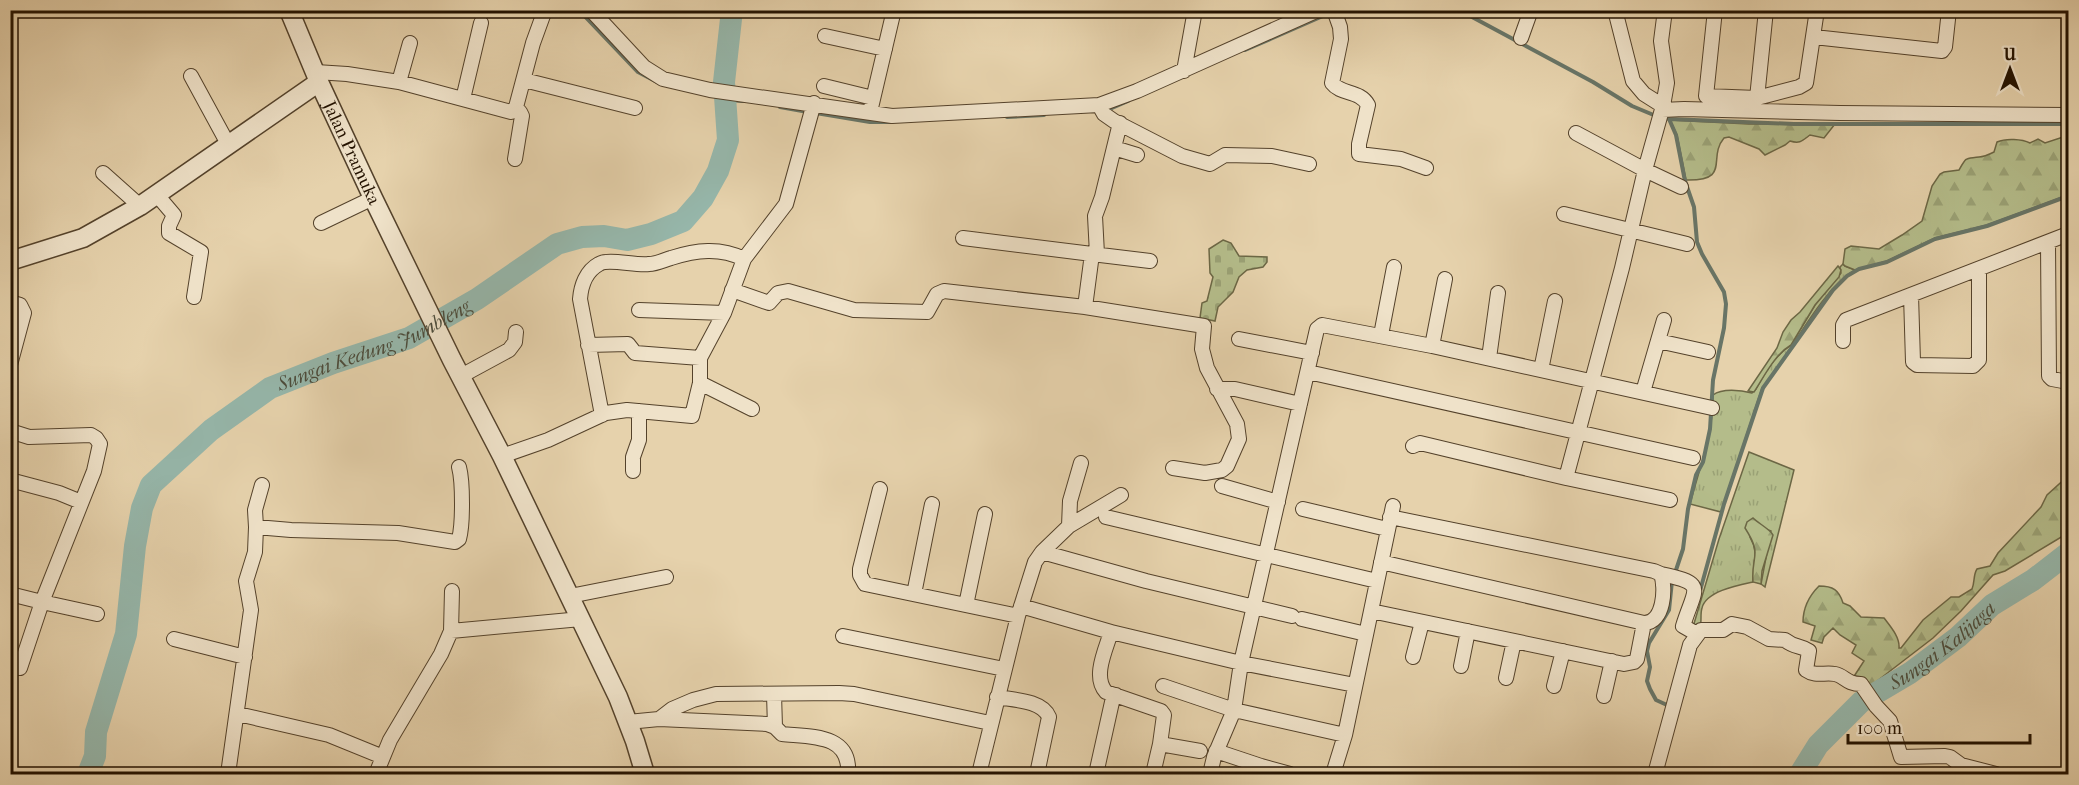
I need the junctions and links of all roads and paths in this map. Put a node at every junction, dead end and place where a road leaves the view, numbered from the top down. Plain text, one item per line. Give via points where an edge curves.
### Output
1 (289, 10) edge
2 (545, 10) edge
3 (591, 10) edge
4 (894, 10) edge
5 (1195, 10) edge
6 (1318, 10) edge
7 (1531, 10) edge
8 (1615, 10) edge
9 (1665, 10) edge
10 (1715, 10) edge
11 (1766, 10) edge
12 (1817, 10) edge
13 (1949, 10) edge
14 (1335, 12) edge
15 (481, 22) dead end
16 (825, 36) dead end
17 (1814, 37) junction
18 (1521, 38) dead end
19 (410, 43) dead end
20 (885, 49) junction
21 (1184, 71) junction
22 (191, 76) dead end
23 (317, 77) junction
24 (524, 80) junction
25 (399, 82) junction
26 (824, 86) dead end
27 (1757, 98) junction
28 (463, 99) junction
29 (1706, 103) junction
30 (872, 105) junction
31 (1099, 105) junction
32 (635, 108) dead end
33 (813, 108) junction
34 (514, 110) junction
35 (1661, 112) junction
36 (2068, 115) edge
37 (1120, 123) junction
38 (1576, 133) dead end
39 (228, 144) junction
40 (1114, 148) junction
41 (1137, 155) dead end
42 (515, 159) dead end
43 (1309, 164) dead end
44 (1426, 168) dead end
45 (1645, 170) junction
46 (104, 173) dead end
47 (1681, 187) dead end
48 (158, 195) junction
49 (373, 198) junction
50 (140, 206) junction
51 (1564, 214) dead end
52 (321, 223) dead end
53 (1631, 231) junction
54 (2068, 234) edge
55 (963, 238) dead end
56 (2048, 242) junction
57 (1131, 243) dead end
58 (1687, 244) dead end
59 (1094, 254) junction
60 (1129, 258) junction
61 (744, 259) junction
62 (10, 261) edge
63 (1150, 261) dead end
64 (1394, 267) dead end
65 (1979, 268) junction
66 (1445, 279) dead end
67 (732, 290) junction
68 (1498, 293) dead end
69 (1911, 295) junction
70 (194, 297) dead end
71 (1555, 301) dead end
72 (10, 302) edge
73 (1085, 307) junction
74 (639, 310) dead end
75 (724, 313) junction
76 (1664, 320) dead end
77 (516, 332) dead end
78 (1381, 335) junction
79 (1239, 339) dead end
80 (1658, 341) junction
81 (1843, 341) dead end
82 (588, 345) junction
83 (1432, 346) junction
84 (1708, 352) dead end
85 (1312, 354) junction
86 (700, 358) junction
87 (1489, 358) junction
88 (10, 365) edge
89 (457, 368) junction
90 (1541, 370) junction
91 (1308, 372) junction
92 (1591, 381) junction
93 (2068, 382) edge
94 (700, 383) junction
95 (1217, 389) junction
96 (1643, 392) junction
97 (1300, 405) junction
98 (1712, 408) dead end
99 (752, 409) dead end
100 (639, 411) junction
101 (602, 415) junction
102 (10, 431) edge
103 (1578, 432) junction
104 (1413, 446) dead end
105 (502, 456) junction
106 (1693, 458) dead end
107 (1080, 463) dead end
108 (459, 467) dead end
109 (1173, 468) dead end
110 (633, 471) dead end
111 (1566, 478) junction
112 (10, 480) edge
113 (262, 485) dead end
114 (1222, 486) dead end
115 (880, 489) dead end
116 (1121, 495) dead end
117 (1670, 500) dead end
118 (81, 502) junction
119 (1278, 502) junction
120 (932, 504) dead end
121 (1303, 508) dead end
122 (985, 514) dead end
123 (1106, 517) dead end
124 (1390, 517) junction
125 (1070, 526) junction
126 (256, 527) junction
127 (1042, 552) junction
128 (1266, 554) junction
129 (1381, 562) junction
130 (1661, 574) junction
131 (666, 577) dead end
132 (1377, 581) junction
133 (452, 591) dead end
134 (10, 594) edge
135 (914, 594) junction
136 (570, 596) junction
137 (42, 602) junction
138 (966, 605) junction
139 (1255, 607) junction
140 (1020, 611) junction
141 (1371, 611) junction
142 (97, 614) dead end
143 (581, 619) junction
144 (1422, 622) junction
145 (1644, 623) junction
146 (451, 631) junction
147 (1468, 631) junction
148 (1111, 632) junction
149 (1692, 632) junction
150 (1366, 634) junction
151 (843, 636) dead end
152 (174, 639) dead end
153 (1514, 641) junction
154 (1563, 651) junction
155 (245, 657) junction
156 (1413, 657) dead end
157 (1612, 661) junction
158 (1240, 663) junction
159 (1461, 666) dead end
160 (20, 668) dead end
161 (1004, 669) junction
162 (1506, 678) dead end
163 (1355, 685) junction
164 (1163, 686) dead end
165 (1554, 686) dead end
166 (774, 694) junction
167 (1116, 695) junction
168 (1604, 696) dead end
169 (997, 697) junction
170 (1234, 710) junction
171 (238, 714) junction
172 (659, 719) junction
173 (628, 722) junction
174 (990, 723) junction
175 (775, 727) junction
176 (1345, 735) junction
177 (1160, 744) junction
178 (1200, 751) dead end
179 (1216, 751) junction
180 (383, 757) junction
181 (1950, 757) junction
182 (1260, 770) edge
183 (228, 774) edge
184 (375, 774) edge
185 (645, 774) edge
186 (848, 774) edge
187 (979, 774) edge
188 (1036, 774) edge
189 (1096, 774) edge
190 (1153, 774) edge
191 (1210, 774) edge
192 (1290, 774) edge
193 (1333, 774) edge
194 (1655, 774) edge
195 (1949, 774) edge
196 (1996, 774) edge

1 - 23 street, Jalan Pramuka
2 - 24 street
3 - 33 street via 651,73 663,79
4 - 20 street
5 - 21 street
6 - 21 street
7 - 18 street
8 - 35 street via 1633,81
9 - 35 street via 1661,41 1667,83
10 - 29 street
11 - 27 street
12 - 17 street
13 - 17 street via 1945,47 1941,51
14 - 44 street via 1341,39 1332,83 1360,96 1368,105 1359,154 1401,159
15 - 28 street
16 - 20 street
17 - 27 street via 1806,83
19 - 25 street
20 - 30 street
21 - 31 street
22 - 39 street
23 - 25 street via 346,74
23 - 39 street
23 - 49 street, Jalan Pramuka
24 - 32 street
24 - 34 street
25 - 28 street
26 - 30 street
27 - 29 street
28 - 34 street via 507,112
29 - 35 street
29 - 36 street via 1818,113
30 - 31 street via 892,116
30 - 33 street
31 - 37 street via 1104,114
33 - 61 street via 786,204
34 - 42 street via 522,116
35 - 45 street
37 - 40 street
37 - 43 street via 1182,156 1210,164 1225,155 1272,156
38 - 45 street
39 - 48 street
40 - 41 street
40 - 59 street via 1095,216
45 - 47 street
45 - 53 street
46 - 50 street
48 - 50 street
48 - 70 street via 174,215 169,233 201,252
49 - 52 street
49 - 89 street, Jalan Pramuka
50 - 62 street via 83,238
51 - 53 street
53 - 58 street
53 - 92 street
54 - 56 street
55 - 59 street
56 - 65 street
56 - 93 street via 2049,376
57 - 60 street
59 - 60 street
59 - 73 street
60 - 63 street
61 - 67 street
61 - 82 street via 709,250 651,264 597,264 580,290
64 - 78 street
65 - 69 street
65 - 69 street via 1979,360 1973,366 1913,362
66 - 83 street
67 - 73 street via 769,303 778,293 788,291 859,310 927,312 937,294 944,291
67 - 75 street
68 - 87 street
69 - 81 street via 1843,322
71 - 90 street
72 - 88 street via 20,305 24,313
73 - 95 street via 1204,326 1202,349
74 - 75 street
75 - 86 street
76 - 80 street
77 - 89 street via 509,350
78 - 83 street
78 - 85 street via 1322,325 1317,329
79 - 85 street
80 - 84 street
80 - 96 street
82 - 86 street via 628,344 635,353
82 - 101 street
83 - 87 street
85 - 91 street
86 - 94 street
87 - 90 street
89 - 105 street, Jalan Pramuka
90 - 92 street
91 - 97 street
91 - 103 street
92 - 96 street
92 - 103 street
94 - 99 street
94 - 100 street via 692,416
95 - 97 street via 1235,389
95 - 109 street via 1238,424 1239,439 1227,466 1205,473
96 - 98 street
97 - 119 street
100 - 101 street
100 - 110 street
101 - 105 street
102 - 118 street via 29,437 84,434 96,438 100,449
103 - 106 street
103 - 111 street
104 - 111 street via 1420,443
105 - 136 street, Jalan Pramuka
107 - 125 street via 1070,501
108 - 126 street via 463,487 461,530 455,542 398,533
111 - 117 street
112 - 118 street
113 - 126 street via 255,510
114 - 119 street
115 - 135 street via 860,568 861,580 864,584
116 - 125 street
118 - 137 street
119 - 128 street
120 - 135 street
121 - 124 street
122 - 138 street
123 - 128 street
124 - 129 street
124 - 130 street
125 - 127 street
126 - 155 street via 255,552 246,581 251,610
127 - 139 street
127 - 140 street via 1035,562
128 - 132 street
128 - 139 street
129 - 132 street
129 - 145 street
130 - 145 street via 1660,609 1655,620
130 - 149 street via 1685,579 1695,588 1683,624
131 - 136 street
132 - 141 street
133 - 146 street
134 - 137 street
135 - 138 street
136 - 143 street, Jalan Pramuka
137 - 142 street
137 - 160 street
138 - 140 street
139 - 150 street
139 - 158 street
140 - 148 street
140 - 161 street
141 - 144 street
141 - 150 street
143 - 146 street
143 - 173 street, Jalan Pramuka
144 - 147 street
144 - 156 street
145 - 157 street via 1634,662
146 - 180 street
147 - 153 street
147 - 159 street
148 - 158 street
148 - 167 street via 1099,678 1103,689
149 - 181 street via 1723,630 1737,624 1806,649 1809,672 1838,674 1848,682 1861,684 1890,721 1900,757
149 - 194 street
150 - 163 street
151 - 161 street
152 - 155 street
153 - 154 street
153 - 162 street
154 - 157 street
154 - 165 street
155 - 171 street
157 - 168 street
158 - 163 street
158 - 170 street
161 - 169 street
163 - 176 street
164 - 170 street
166 - 172 street via 705,696 672,709
166 - 174 street via 854,694
166 - 175 street
167 - 177 street via 1161,711 1164,721
167 - 189 street
169 - 174 street
169 - 188 street via 1045,709 1049,717
170 - 176 street
170 - 179 street
171 - 180 street via 329,735
171 - 183 street
172 - 173 street
172 - 175 street
173 - 185 street, Jalan Pramuka
174 - 187 street
175 - 186 street via 782,734 816,737 840,746 848,760
176 - 193 street
177 - 178 street
177 - 190 street
179 - 182 street
179 - 191 street
180 - 184 street
181 - 195 street
181 - 196 street via 1961,765
182 - 192 street

